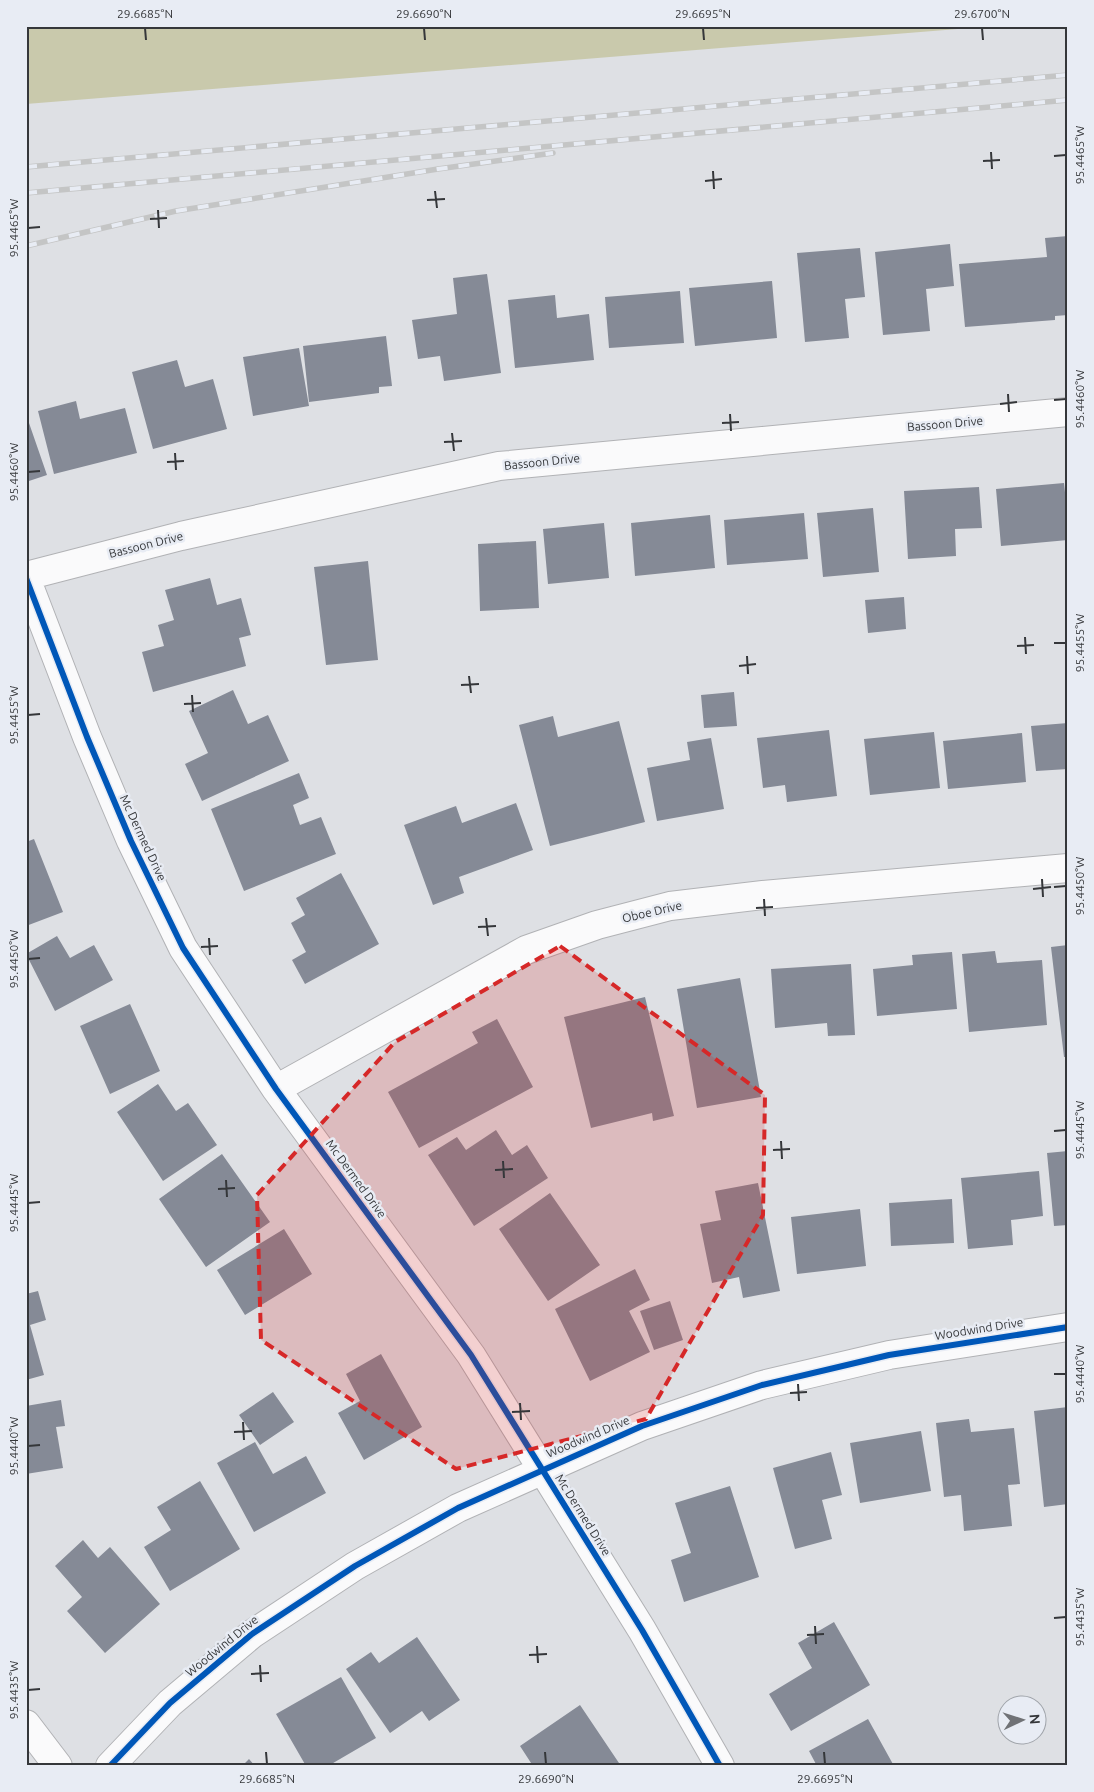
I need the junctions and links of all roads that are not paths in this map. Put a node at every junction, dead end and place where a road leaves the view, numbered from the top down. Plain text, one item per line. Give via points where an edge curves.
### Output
1 (1068, 412) edge
2 (26, 577) edge
3 (1068, 868) edge
4 (276, 1089) junction
5 (1068, 1327) edge
6 (542, 1469) junction
7 (26, 1724) edge
8 (58, 1766) edge
9 (110, 1766) edge
10 (720, 1766) edge

1 - 2 street, Bassoon Drive via 499,466 181,536
2 - 4 street, Mc Dermed Drive via 130,841 183,948
3 - 4 street, Oboe Drive via 670,906 597,925 526,950
4 - 6 street, Mc Dermed Drive via 471,1355
5 - 6 street, Woodwind Drive via 888,1355 762,1385 642,1426
6 - 9 street, Woodwind Drive via 458,1508 355,1566 252,1634 170,1703
6 - 10 street, Mc Dermed Drive via 642,1630
7 - 8 street

